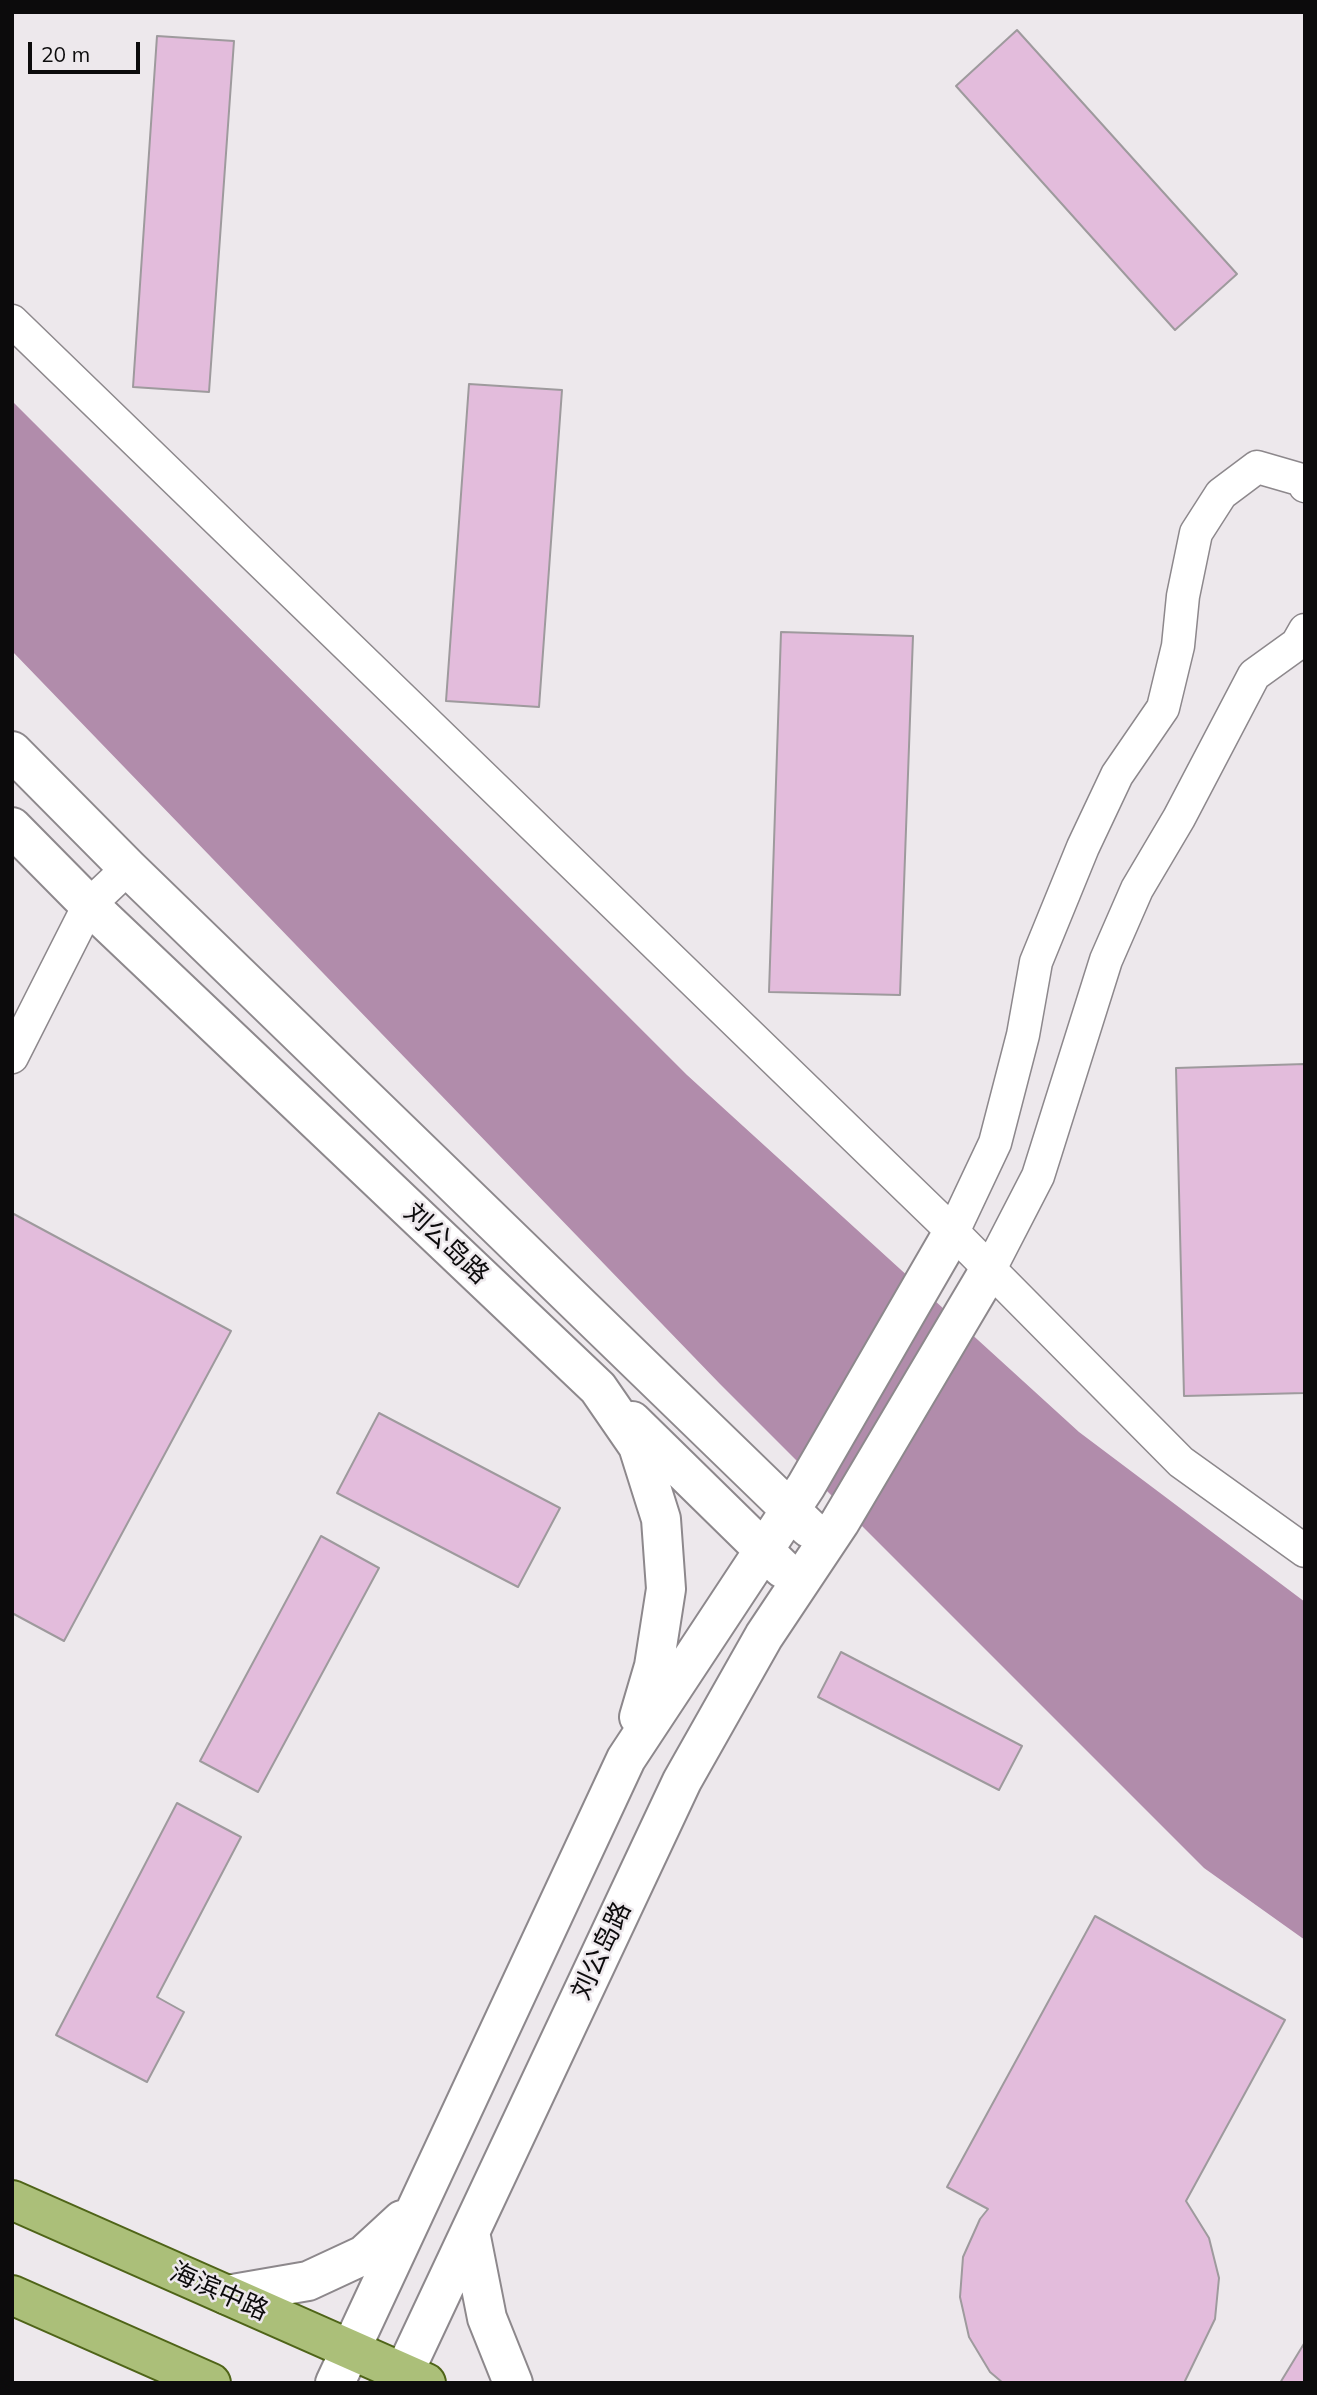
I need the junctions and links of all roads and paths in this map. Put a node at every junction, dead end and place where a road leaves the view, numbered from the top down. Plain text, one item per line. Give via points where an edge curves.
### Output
1 (12, 321) edge
2 (1305, 486) edge
3 (1305, 630) edge
4 (12, 751) edge
5 (12, 827) edge
6 (128, 868) junction
7 (89, 905) junction
8 (12, 1057) edge
9 (953, 1232) junction
10 (990, 1269) junction
11 (598, 1388) junction
12 (798, 1499) junction
13 (833, 1533) junction
14 (764, 1551) junction
15 (1305, 1551) edge
16 (799, 1584) junction
17 (626, 1759) junction
18 (12, 2200) edge
19 (416, 2207) junction
20 (470, 2232) junction
21 (12, 2295) edge
22 (227, 2295) junction
23 (342, 2366) edge
24 (410, 2379) edge
25 (211, 2383) edge
26 (513, 2383) edge

1 - 9 street
2 - 9 street via 1302,480 1258,467 1221,494 1196,533 1163,708 1117,775 1036,962 995,1143
3 - 10 street via 1297,644 1254,675 1137,889 1106,960 1038,1176
4 - 6 main road, 刘公岛路
5 - 7 main road, 刘公岛路
6 - 7 street
6 - 12 main road, 刘公岛路
7 - 8 street
7 - 11 main road, 刘公岛路
9 - 10 street
9 - 12 main road
10 - 13 main road
10 - 15 street via 1181,1462
11 - 14 main road
11 - 17 main road, 刘公岛路 via 638,1446 661,1519 666,1589 654,1666
12 - 13 main road, 刘公岛路
12 - 14 main road, 刘公岛路
13 - 16 main road, 刘公岛路
14 - 16 main road
14 - 17 main road, 刘公岛路
16 - 20 main road, 刘公岛路 via 764,1636 682,1781
17 - 19 main road, 刘公岛路
18 - 22 main road, 海滨中路
19 - 22 main road via 364,2255 308,2281
19 - 23 main road, 刘公岛路
20 - 24 main road, 刘公岛路
20 - 26 main road via 487,2318
21 - 25 main road
22 - 23 main road, 海滨中路
23 - 24 main road, 海滨中路

